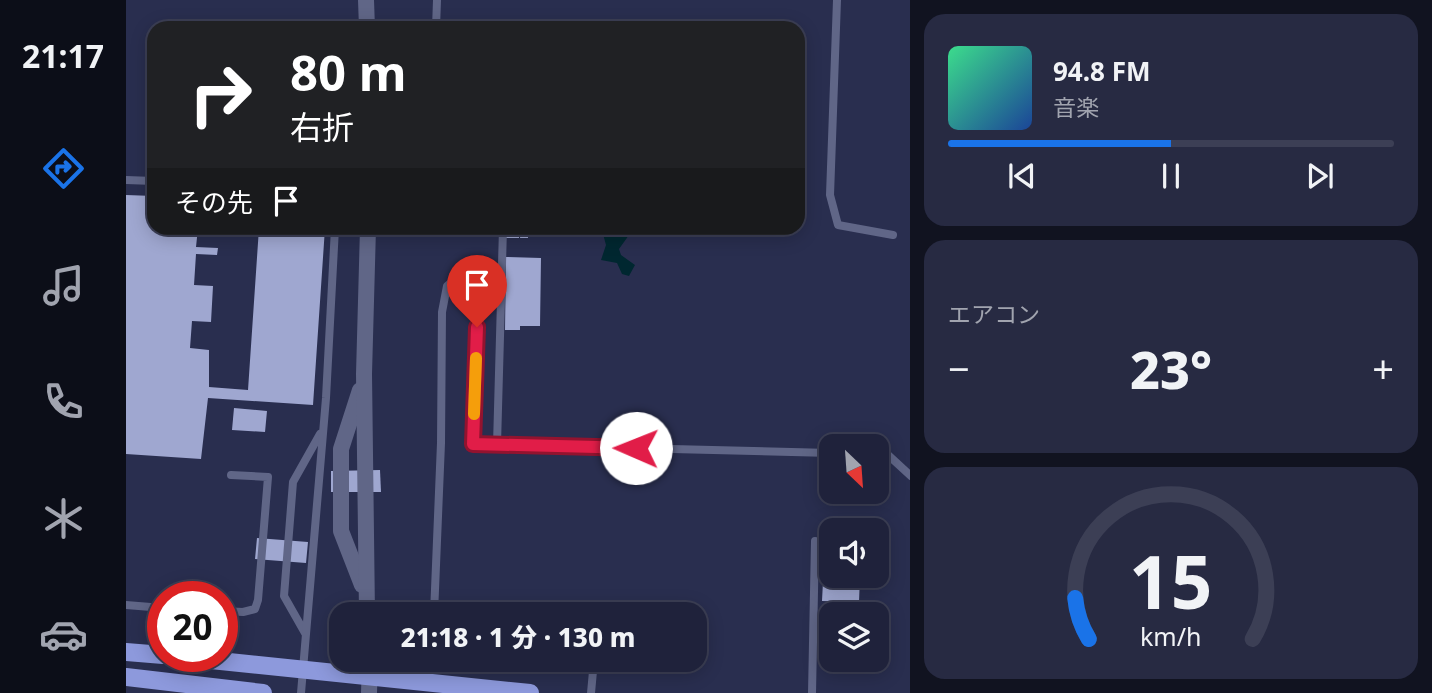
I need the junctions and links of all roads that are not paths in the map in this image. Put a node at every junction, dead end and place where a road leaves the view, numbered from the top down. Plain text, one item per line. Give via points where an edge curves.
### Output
1 (366, 0) edge
2 (437, 0) edge
3 (837, 0) edge
4 (367, 21) edge
5 (436, 21) edge
6 (126, 180) edge
7 (147, 181) edge
8 (335, 235) edge
9 (368, 235) edge
10 (503, 235) edge
11 (893, 235) dead end
12 (364, 374) junction
13 (322, 432) junction
14 (497, 444) junction
15 (819, 453) edge
16 (889, 456) edge
17 (231, 475) dead end
18 (910, 475) edge
19 (815, 541) dead end
20 (366, 596) junction
21 (366, 602) edge
22 (434, 602) edge
23 (126, 605) edge
24 (147, 607) edge
25 (238, 612) edge
26 (305, 633) junction
27 (126, 652) edge
28 (147, 654) edge
29 (238, 663) edge
30 (303, 670) junction
31 (593, 672) edge
32 (126, 677) edge
33 (370, 677) edge
34 (263, 693) edge
35 (301, 693) edge
36 (530, 693) edge
37 (591, 693) edge
38 (813, 693) edge

1 - 4 street
2 - 5 lane
3 - 11 lane via 830,195 838,225
6 - 7 lane
8 - 13 lane
9 - 12 street
10 - 14 lane
12 - 20 street
12 - 20 street via 341,449 341,531
13 - 26 lane
13 - 26 lane via 293,482 284,596
14 - 15 lane
14 - 22 lane via 473,444 477,304 471,285 455,279 447,286 442,312
16 - 18 lane
17 - 25 lane via 268,477 258,600 255,609
19 - 38 lane
20 - 21 street
23 - 24 lane
26 - 30 lane
27 - 28 main road
29 - 30 main road
30 - 33 main road
30 - 35 lane
31 - 37 lane
32 - 34 main road
33 - 36 main road

